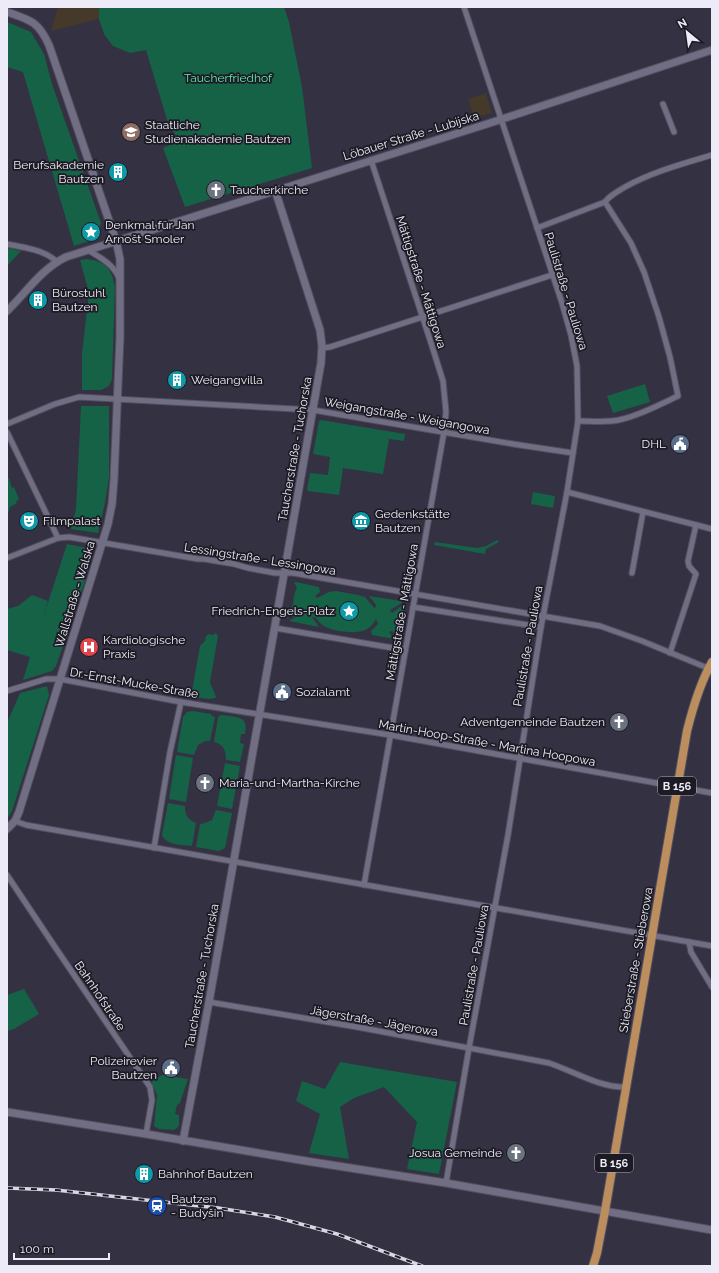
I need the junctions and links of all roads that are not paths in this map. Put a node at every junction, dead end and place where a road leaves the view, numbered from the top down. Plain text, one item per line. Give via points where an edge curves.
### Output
1 (464, 7) edge
2 (7, 12) edge
3 (712, 50) edge
4 (663, 104) dead end
5 (502, 119) junction
6 (674, 132) dead end
7 (712, 155) edge
8 (371, 160) junction
9 (275, 190) junction
10 (605, 202) junction
11 (537, 228) junction
12 (116, 241) junction
13 (7, 244) edge
14 (88, 250) junction
15 (57, 262) junction
16 (552, 275) junction
17 (120, 283) junction
18 (8, 308) edge
19 (422, 317) junction
20 (322, 348) junction
21 (118, 399) junction
22 (312, 410) junction
23 (578, 421) junction
24 (7, 424) edge
25 (7, 432) edge
26 (444, 432) junction
27 (573, 453) junction
28 (567, 492) junction
29 (643, 512) junction
30 (696, 525) junction
31 (712, 529) edge
32 (58, 538) junction
33 (102, 543) junction
34 (7, 558) edge
35 (632, 573) dead end
36 (284, 574) junction
37 (415, 594) junction
38 (413, 607) junction
39 (542, 616) junction
40 (541, 627) junction
41 (275, 628) junction
42 (405, 650) junction
43 (670, 653) junction
44 (711, 666) edge
45 (60, 679) junction
46 (7, 691) edge
47 (181, 702) junction
48 (258, 715) junction
49 (390, 735) junction
50 (519, 759) junction
51 (677, 787) junction
52 (712, 793) edge
53 (15, 821) junction
54 (7, 829) edge
55 (154, 848) junction
56 (233, 862) junction
57 (7, 875) edge
58 (364, 885) junction
59 (494, 907) junction
60 (652, 936) junction
61 (688, 942) junction
62 (712, 946) edge
63 (712, 987) edge
64 (209, 1002) junction
65 (469, 1048) junction
66 (626, 1087) junction
67 (7, 1112) edge
68 (146, 1134) junction
69 (183, 1140) junction
70 (446, 1183) junction
71 (605, 1212) junction
72 (712, 1230) edge
73 (593, 1266) edge

1 - 5 street, Paulistraße - Pauliowa
2 - 12 street, Wallstraße - Walska via 39,26 45,37
3 - 5 street, Löbauer Straße - Lubijska
4 - 6 street
5 - 8 street, Löbauer Straße - Lubijska
5 - 11 street, Paulistraße - Pauliowa
7 - 10 street via 635,182 609,196
8 - 9 street, Löbauer Straße - Lubijska
8 - 19 street, Mättigstraße - Mättigowa
9 - 12 street, Löbauer Straße - Lubijska
9 - 20 street, Taucherstraße - Tuchorska via 320,330
10 - 11 street
10 - 23 street via 631,243 644,272 670,357 678,396 613,421
11 - 16 street, Paulistraße - Pauliowa
12 - 14 street, Löbauer Straße - Lubijska
12 - 17 street, Wallstraße - Walska via 120,254
13 - 15 street via 40,251
14 - 15 street, Löbauer Straße - Lubijska
14 - 17 street, Wallstraße - Walska via 111,266
15 - 18 street, Löbauer Straße - Lubijska
16 - 19 street
16 - 23 street, Paulistraße - Pauliowa via 571,335 577,366
17 - 21 street, Wallstraße - Walska
19 - 20 street
19 - 26 street, Mättigstraße - Mättigowa via 444,390
20 - 22 street, Taucherstraße - Tuchorska
21 - 22 street, Weigangstraße - Weigangowa
21 - 24 street, Weigangstraße - Weigangowa via 79,396
21 - 33 street, Wallstraße - Walska via 112,504
22 - 26 street, Weigangstraße - Weigangowa
22 - 36 street, Taucherstraße - Tuchorska
23 - 27 street, Paulistraße - Pauliowa
25 - 32 street
26 - 27 street, Weigangstraße - Weigangowa
26 - 37 street, Mättigstraße - Mättigowa
27 - 28 street, Paulistraße - Pauliowa
28 - 29 street
28 - 39 street, Paulistraße - Pauliowa
29 - 30 street
29 - 35 street
30 - 31 street
30 - 43 street via 688,561 696,574
32 - 33 street, Lessingstraße - Lessingowa via 70,537
32 - 34 street
33 - 36 street, Lessingstraße - Lessingowa via 227,562
33 - 45 street, Wallstraße - Walska
36 - 37 street, Lessingstraße - Lessingowa
36 - 41 street, Taucherstraße - Tuchorska
37 - 38 street, Mättigstraße - Mättigowa
37 - 39 street, Lessingstraße - Lessingowa
38 - 40 street
38 - 42 street, Mättigstraße - Mättigowa
39 - 40 street, Paulistraße - Pauliowa
39 - 43 street, Lessingstraße - Lessingowa via 600,626
40 - 50 street, Paulistraße - Pauliowa
41 - 42 street
41 - 48 street, Taucherstraße - Tuchorska
42 - 49 street, Mättigstraße - Mättigowa
43 - 44 street, Lessingstraße - Lessingowa
44 - 51 main road, Stieberstraße - Stieberowa / B 156 via 691,714
45 - 46 street, Dr.-Ernst-Mucke-Straße via 46,679
45 - 47 street, Dr.-Ernst-Mucke-Straße
45 - 53 street, Wallstraße - Walska
47 - 48 street, Dr.-Ernst-Mucke-Straße
47 - 55 street
48 - 49 street, Martin-Hoop-Straße - Martina Hoopowa
48 - 56 street, Taucherstraße - Tuchorska
49 - 50 street, Martin-Hoop-Straße - Martina Hoopowa
49 - 58 street, Mättigstraße - Mättigowa
50 - 51 street, Martin-Hoop-Straße - Martina Hoopowa
50 - 59 street, Paulistraße - Pauliowa
51 - 52 street, Martin-Hoop-Straße - Martina Hoopowa
51 - 60 main road, Stieberstraße - Stieberowa / B 156
53 - 54 street, Wallstraße - Walska
53 - 55 street
55 - 56 street
56 - 58 street
56 - 64 street, Taucherstraße - Tuchorska
57 - 68 street, Bahnhofstraße via 150,1087 152,1100
58 - 59 street
59 - 60 street
59 - 65 street, Paulistraße - Pauliowa
60 - 61 street
60 - 66 main road, Stieberstraße - Stieberowa / B 156
61 - 62 street
61 - 63 street
64 - 65 street, Jägerstraße - Jägerowa
64 - 69 street, Taucherstraße - Tuchorska
65 - 66 street, Jägerstraße - Jägerowa via 549,1063 603,1084
65 - 70 street, Paulistraße - Pauliowa
66 - 71 main road, Stieberstraße - Stieberowa / B 156
67 - 68 street
68 - 69 street
69 - 70 street
70 - 71 street
71 - 72 street
71 - 73 main road, Stieberstraße - Stieberowa / B 156

